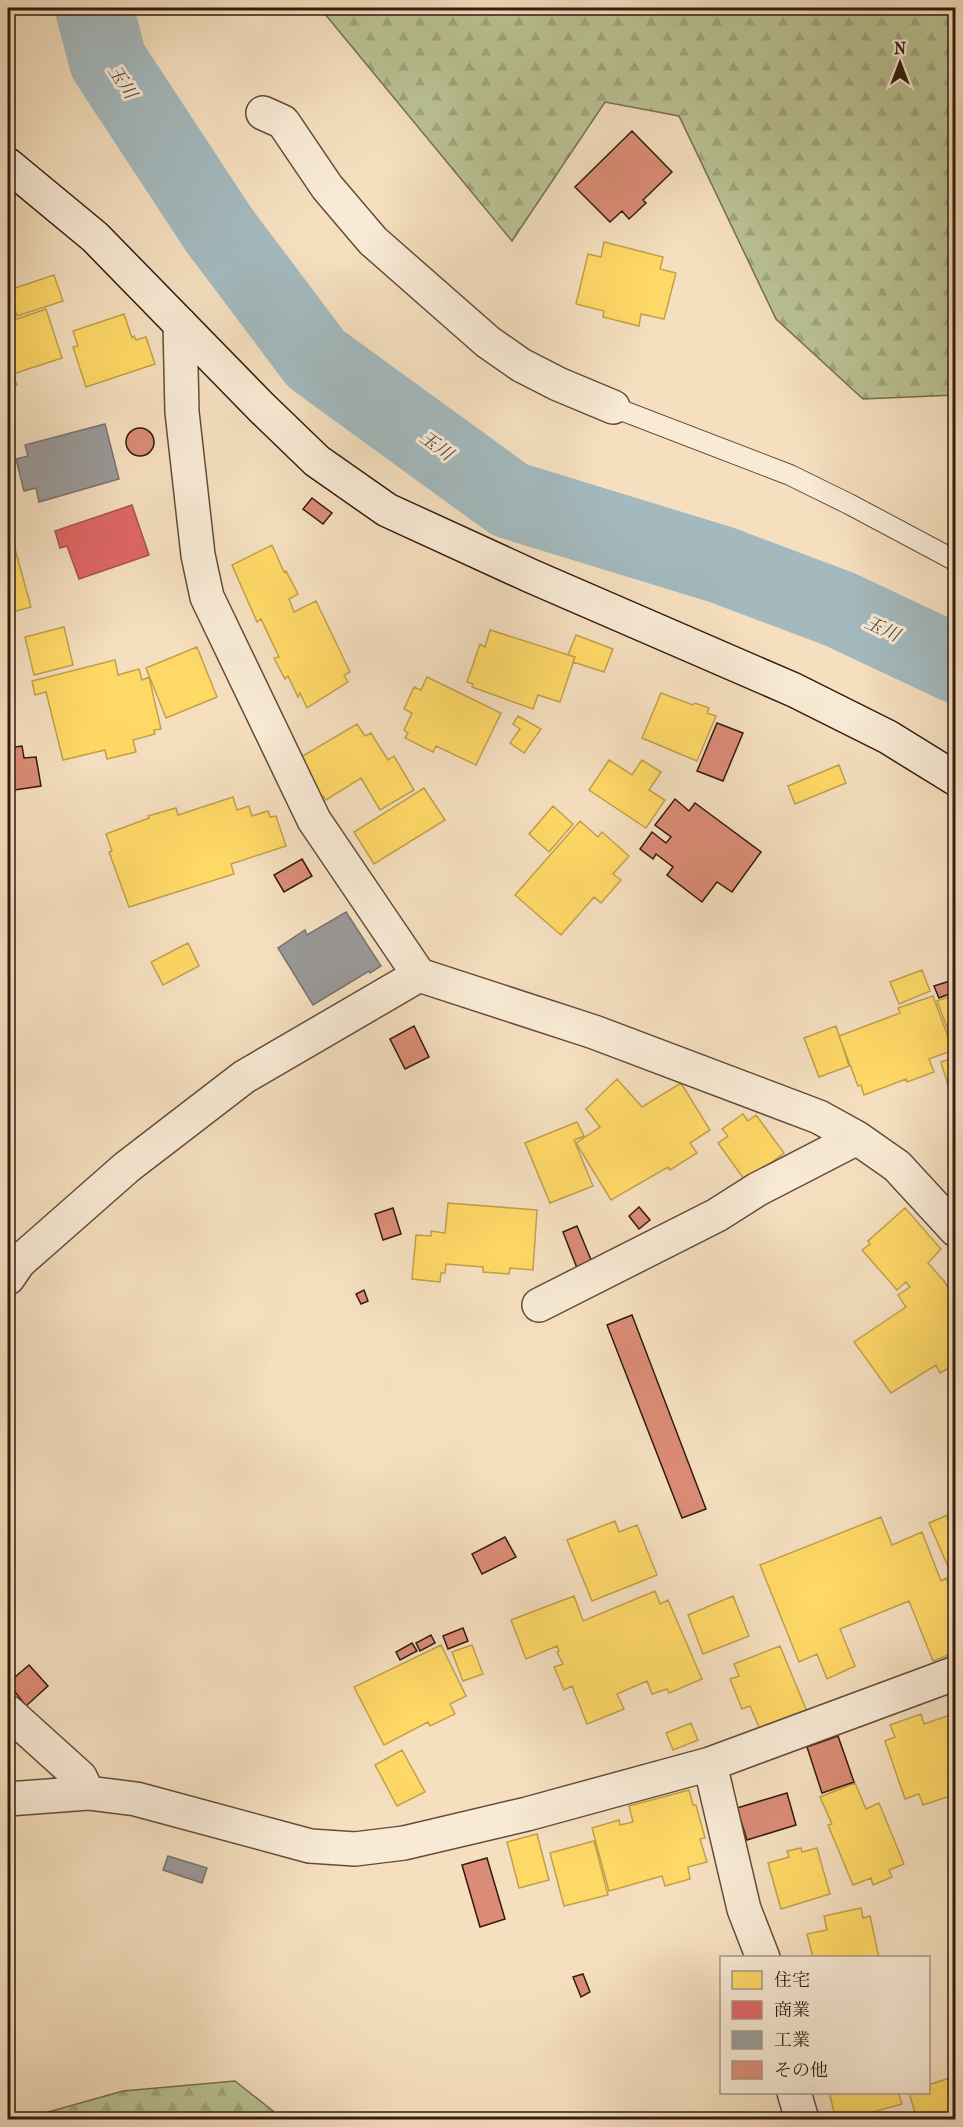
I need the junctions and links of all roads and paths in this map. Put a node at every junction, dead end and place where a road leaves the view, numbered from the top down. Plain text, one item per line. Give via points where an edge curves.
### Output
1 (264, 114) dead end
2 (8, 165) edge
3 (180, 324) junction
4 (613, 407) joint
5 (956, 561) edge
6 (956, 779) edge
7 (419, 975) junction
8 (857, 1138) junction
9 (956, 1230) edge
10 (11, 1264) edge
11 (538, 1305) dead end
12 (956, 1673) edge
13 (8, 1712) edge
14 (710, 1764) junction
15 (88, 1792) junction
16 (8, 1799) edge
17 (762, 1956) edge
18 (795, 2094) edge
19 (802, 2120) edge

1 - 4 street via 283,122 327,187 373,241 488,342 530,370
2 - 3 street via 95,237
3 - 6 street via 317,461 387,510 794,690 888,737
3 - 7 street via 182,412 198,555 207,597 314,820
4 - 5 lane via 790,475
7 - 8 street via 594,1032 819,1118
7 - 10 street via 244,1077
8 - 9 street via 897,1166
8 - 11 street via 717,1215
12 - 14 street
13 - 15 street via 80,1777
14 - 15 street via 483,1825 404,1843 355,1849 310,1846 136,1799
14 - 17 street via 744,1909
15 - 16 street
18 - 19 street

